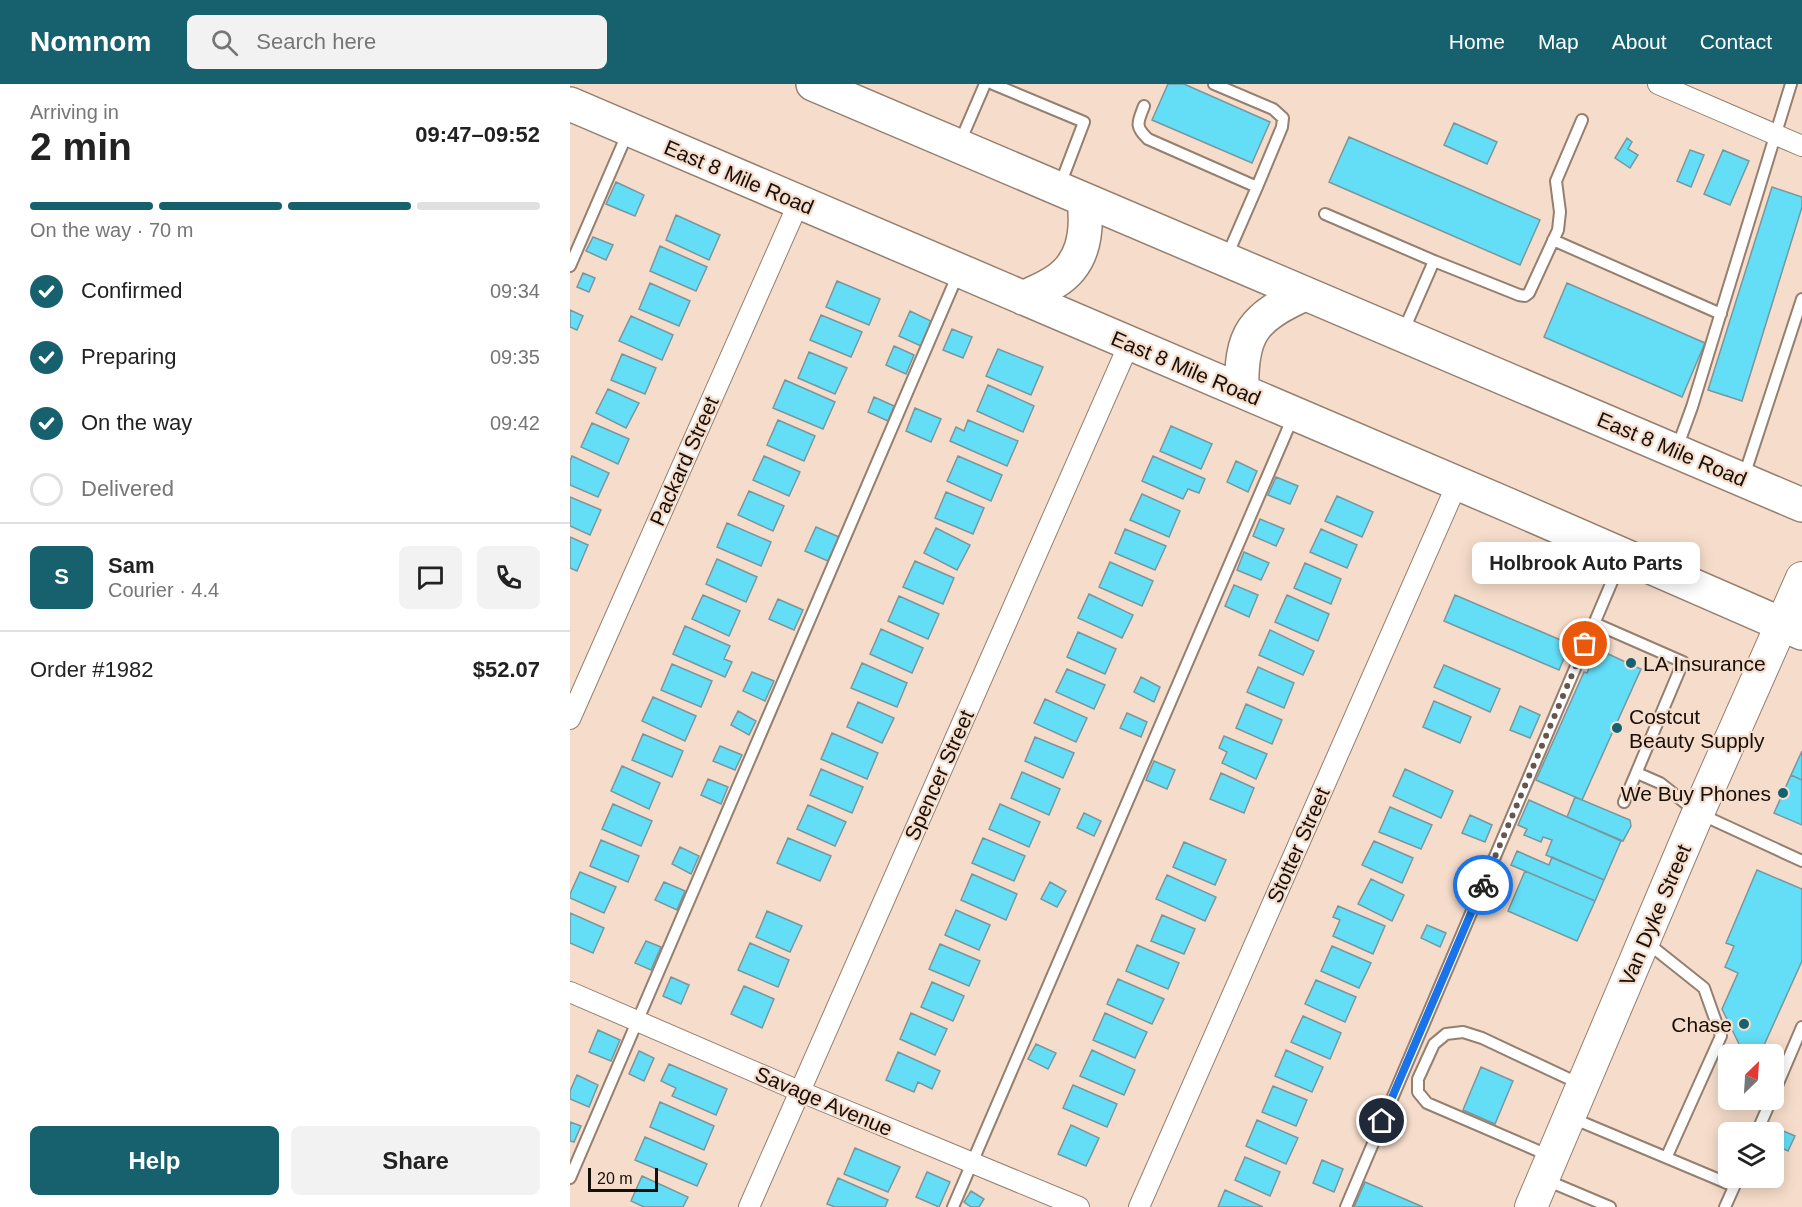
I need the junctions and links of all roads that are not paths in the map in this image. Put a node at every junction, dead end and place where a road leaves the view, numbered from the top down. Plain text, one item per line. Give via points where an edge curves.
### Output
1 (813, 84) edge
2 (985, 84) edge
3 (993, 84) edge
4 (1214, 84) edge
5 (1658, 84) edge
6 (1791, 84) edge
7 (570, 104) edge
8 (1144, 106) dead end
9 (1582, 120) dead end
10 (629, 129) junction
11 (1777, 135) junction
12 (958, 146) junction
13 (1802, 146) edge
14 (1257, 187) junction
15 (1072, 194) junction
16 (799, 202) junction
17 (1325, 214) dead end
18 (1553, 240) junction
19 (1226, 259) junction
20 (1434, 261) junction
21 (570, 266) edge
22 (960, 271) junction
23 (1305, 294) junction
24 (1023, 298) junction
25 (1802, 299) edge
26 (1721, 315) junction
27 (1402, 335) junction
28 (1129, 344) junction
29 (1242, 391) junction
30 (1294, 414) junction
31 (1676, 451) junction
32 (1743, 479) junction
33 (1457, 484) junction
34 (1802, 505) edge
35 (1623, 555) junction
36 (1802, 578) edge
37 (1594, 623) junction
38 (1792, 629) edge
39 (570, 719) edge
40 (1637, 773) junction
41 (1624, 802) dead end
42 (1698, 813) junction
43 (1802, 861) edge
44 (1644, 940) junction
45 (570, 992) edge
46 (638, 1021) junction
47 (1802, 1027) edge
48 (1410, 1057) junction
49 (1424, 1063) junction
50 (1784, 1069) edge
51 (1582, 1086) junction
52 (800, 1091) junction
53 (1569, 1117) junction
54 (1667, 1156) junction
55 (972, 1162) junction
56 (1548, 1168) junction
57 (1718, 1175) edge
58 (570, 1178) edge
59 (1733, 1188) edge
60 (749, 1207) edge
61 (952, 1207) edge
62 (1079, 1207) edge
63 (1139, 1207) edge
64 (1346, 1207) edge
65 (1531, 1207) edge
66 (1610, 1207) edge
67 (1725, 1207) edge

1 - 12 highway, East 8 Mile Road
2 - 12 lane
3 - 15 lane via 1084,122
4 - 14 lane via 1273,109 1283,118
5 - 11 street
6 - 11 lane
7 - 10 highway, East 8 Mile Road
8 - 14 lane via 1137,123 1149,139
9 - 18 lane via 1556,181 1560,212
10 - 16 highway, East 8 Mile Road
10 - 21 lane
11 - 13 street
11 - 26 lane
12 - 15 highway, East 8 Mile Road
14 - 19 lane
15 - 19 highway, East 8 Mile Road
15 - 24 highway via 1086,221 1079,254 1055,282
16 - 22 highway, East 8 Mile Road
16 - 39 street, Packard Street
17 - 20 lane
18 - 20 lane via 1525,296
18 - 26 lane
19 - 23 highway, East 8 Mile Road
20 - 27 lane
22 - 24 highway, East 8 Mile Road
22 - 46 lane
23 - 27 highway, East 8 Mile Road
23 - 29 highway via 1280,305 1253,329 1244,346
24 - 28 highway, East 8 Mile Road
25 - 32 lane
26 - 31 lane
27 - 31 highway, East 8 Mile Road
28 - 29 highway, East 8 Mile Road
28 - 52 street, Spencer Street
29 - 30 highway, East 8 Mile Road
30 - 33 highway, East 8 Mile Road
30 - 55 lane
31 - 32 highway, East 8 Mile Road
32 - 34 highway, East 8 Mile Road
33 - 35 highway, East 8 Mile Road
33 - 63 street, Stotter Street
35 - 37 lane
35 - 38 highway, East 8 Mile Road
36 - 38 main road, Van Dyke Street
37 - 40 lane via 1683,662
37 - 48 lane
38 - 42 main road, Van Dyke Street
40 - 41 lane
40 - 42 lane via 1660,783
42 - 43 lane
42 - 44 main road, Van Dyke Street
44 - 51 main road, Van Dyke Street
44 - 54 lane via 1704,988 1721,1036
45 - 46 street, Savage Avenue
46 - 52 street, Savage Avenue
46 - 58 lane
47 - 50 lane
48 - 49 lane
48 - 64 lane
49 - 51 lane via 1434,1044 1446,1034 1463,1032
49 - 56 lane via 1418,1092 1427,1102
51 - 53 main road, Van Dyke Street
52 - 55 street, Savage Avenue
52 - 60 street, Spencer Street
53 - 54 lane
53 - 56 main road, Van Dyke Street
54 - 57 lane
55 - 61 lane
55 - 62 street, Savage Avenue
56 - 65 main road, Van Dyke Street
56 - 66 lane
59 - 67 lane

